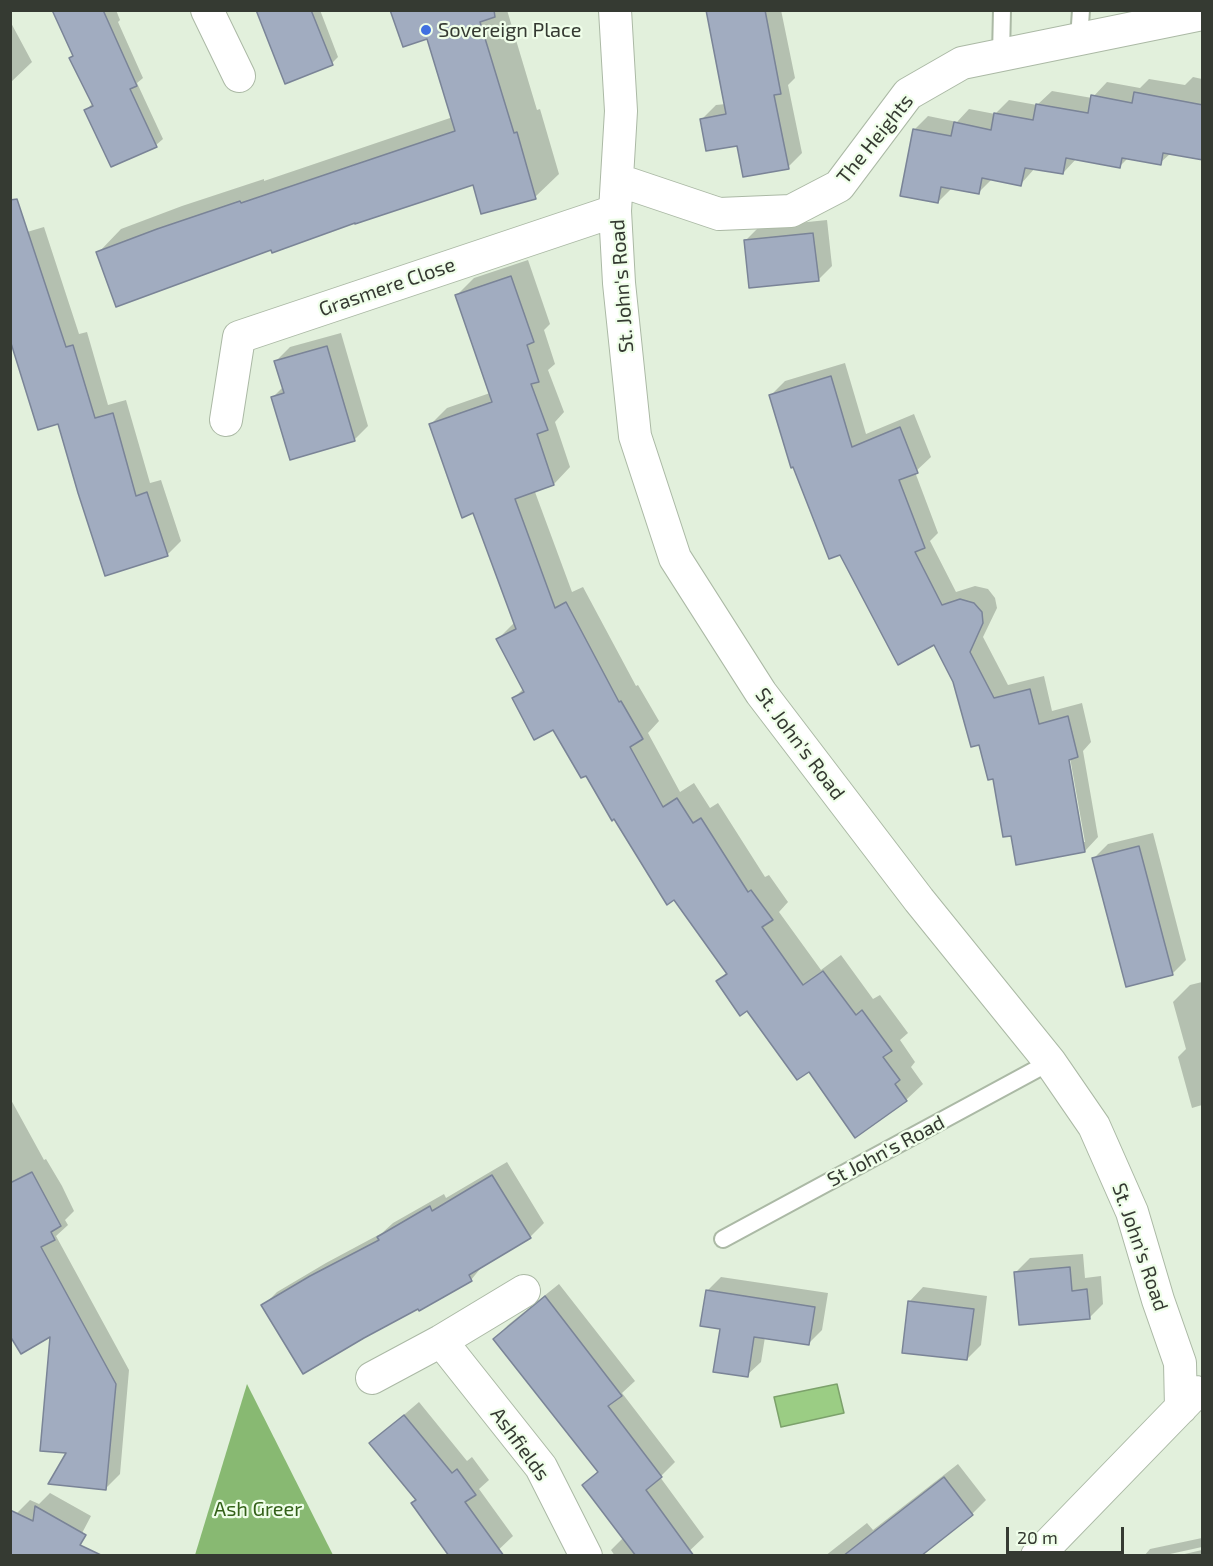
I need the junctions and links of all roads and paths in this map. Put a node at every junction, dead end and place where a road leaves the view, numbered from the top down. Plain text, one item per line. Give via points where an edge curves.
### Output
1 (207, 10) edge
2 (615, 10) edge
3 (1002, 10) edge
4 (1196, 14) edge
5 (1080, 25) edge
6 (1001, 55) junction
7 (239, 76) dead end
8 (617, 196) junction
9 (226, 420) dead end
10 (1050, 1062) junction
11 (723, 1239) dead end
12 (524, 1291) dead end
13 (441, 1341) junction
14 (372, 1378) dead end
15 (1203, 1384) edge
16 (1181, 1408) junction
17 (586, 1556) edge
18 (1037, 1556) edge

1 - 7 street
2 - 8 street, St. John's Road via 621,111
3 - 6 lane
4 - 5 street, The Heights
5 - 6 street, The Heights
6 - 8 street, The Heights via 962,63 908,94 839,186 791,211 719,214
8 - 9 street, Grasmere Close via 239,337
8 - 10 street, St. John's Road via 619,283 635,436 675,558 761,693 919,900
10 - 11 lane, St John's Road
10 - 16 street, St. John's Road via 1094,1126 1131,1212 1180,1363
12 - 13 street
13 - 14 street
13 - 17 street, Ashfields via 541,1467
15 - 16 street
16 - 18 street

